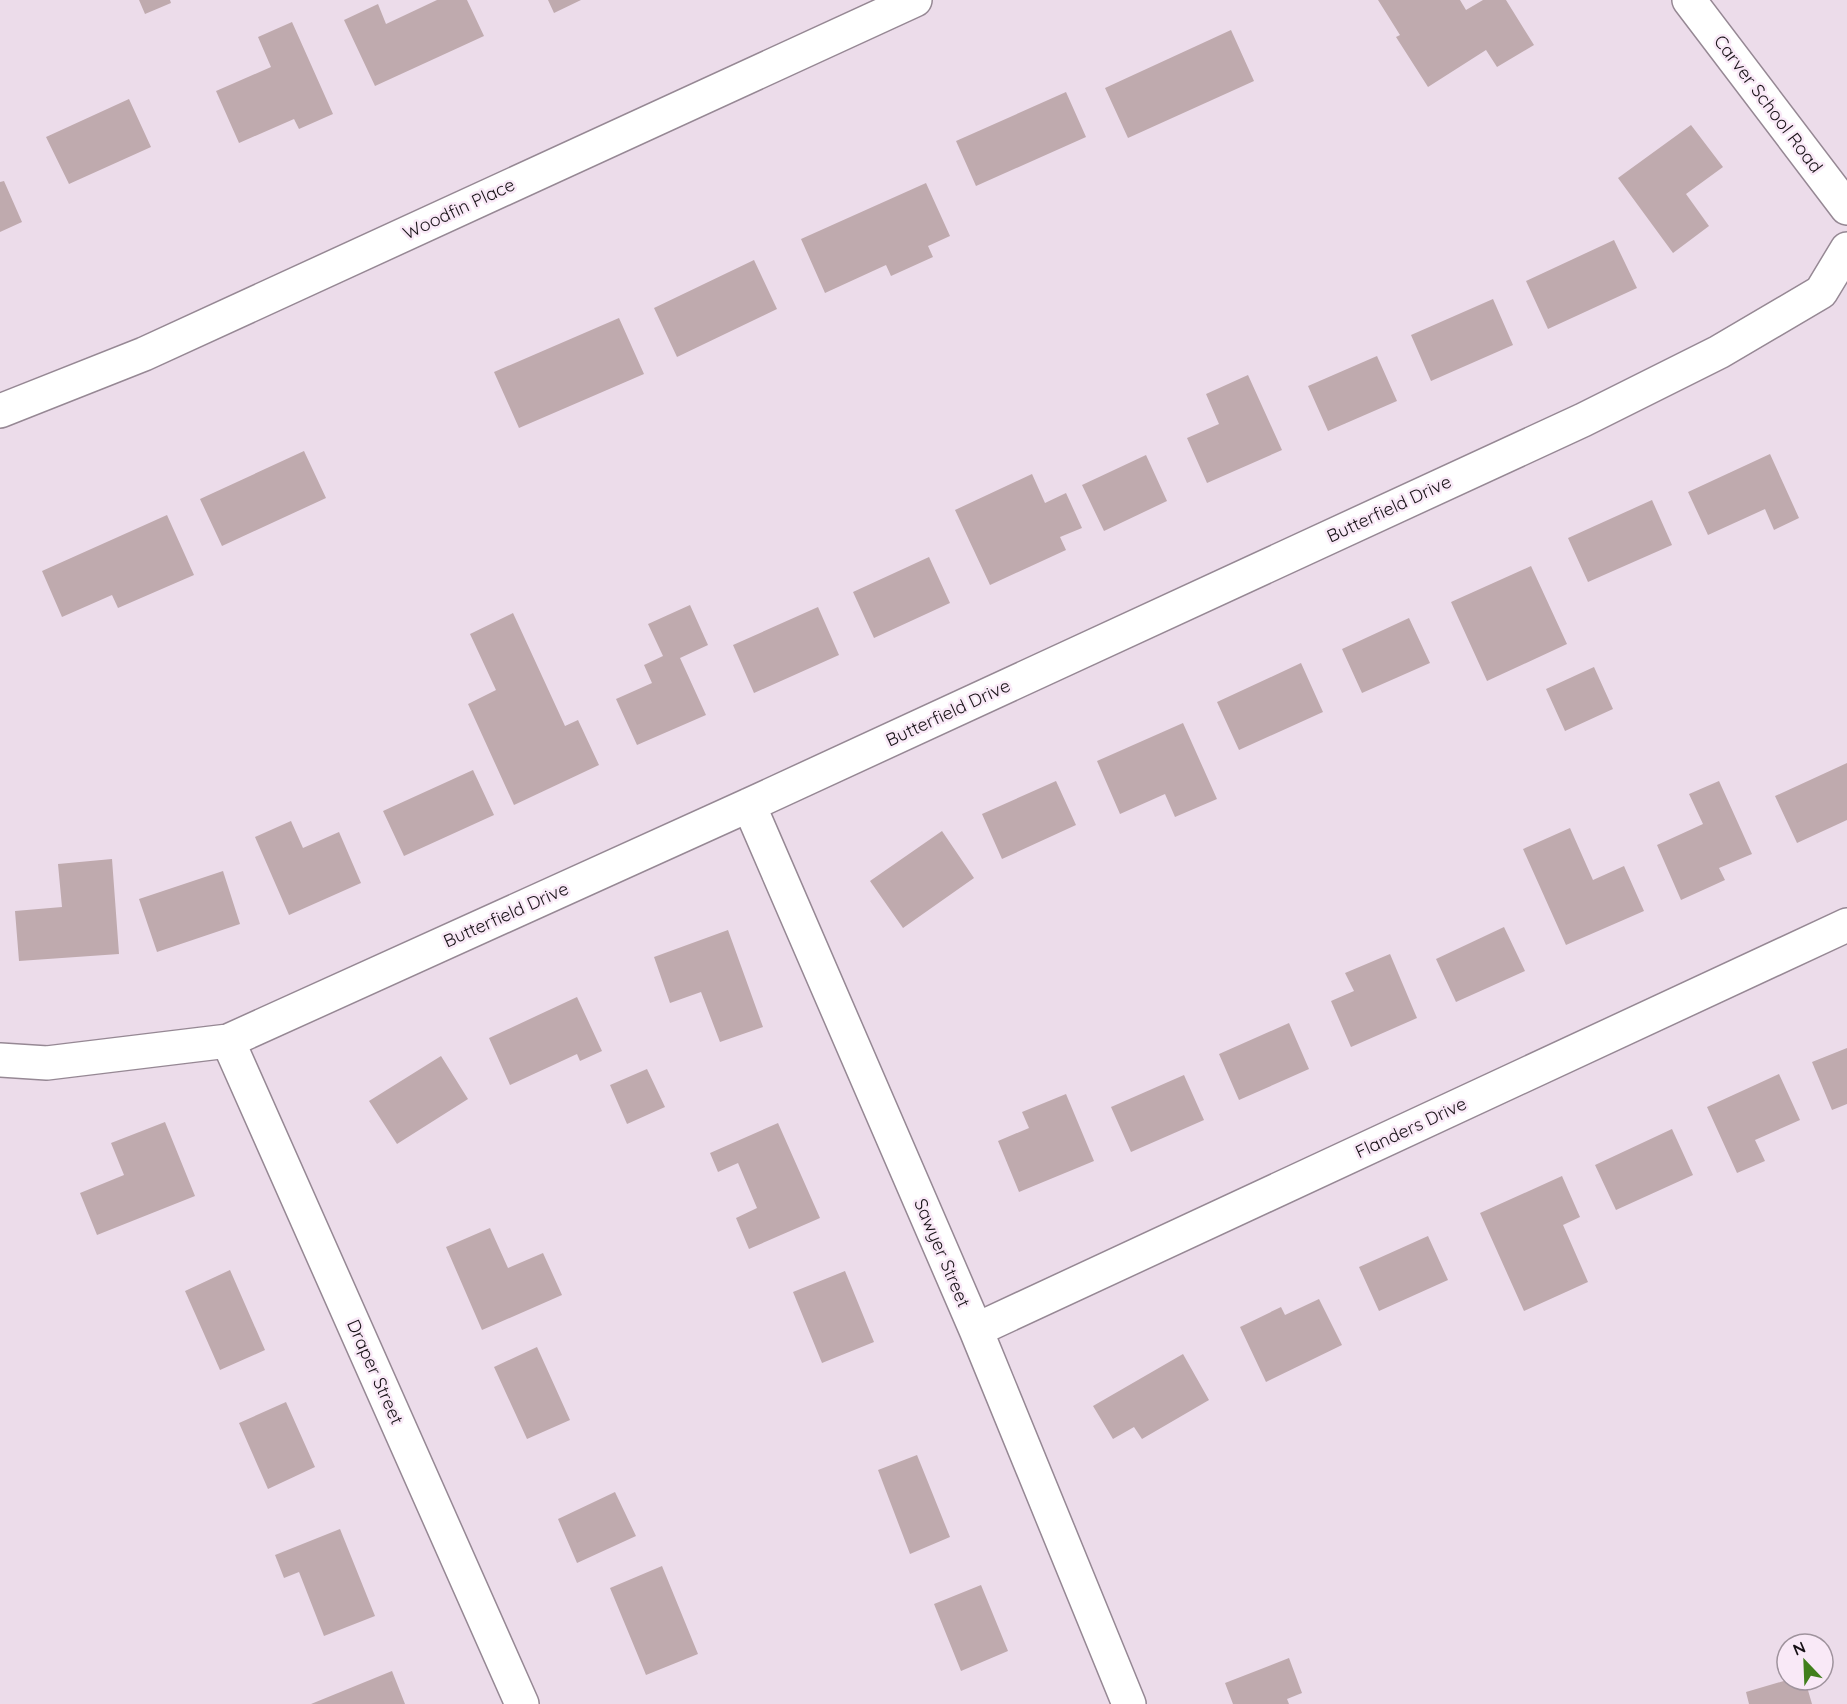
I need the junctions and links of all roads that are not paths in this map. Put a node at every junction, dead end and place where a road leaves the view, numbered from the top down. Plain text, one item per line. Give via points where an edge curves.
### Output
1 (915, 0) edge
2 (1689, 0) edge
3 (1847, 208) edge
4 (1847, 249) edge
5 (0, 411) edge
6 (749, 805) junction
7 (1847, 925) edge
8 (228, 1041) junction
9 (0, 1060) edge
10 (975, 1330) junction
11 (522, 1704) edge
12 (1129, 1704) edge

1 - 5 street, Woodfin Place via 144,354
2 - 3 street, Carver School Road
4 - 6 street, Butterfield Drive via 1821,292 1719,352 1583,420
6 - 8 street, Butterfield Drive
6 - 10 street, Sawyer Street
7 - 10 street, Flanders Drive
8 - 9 street, Butterfield Drive via 47,1063
8 - 11 street, Draper Street
10 - 12 street, Sawyer Street

